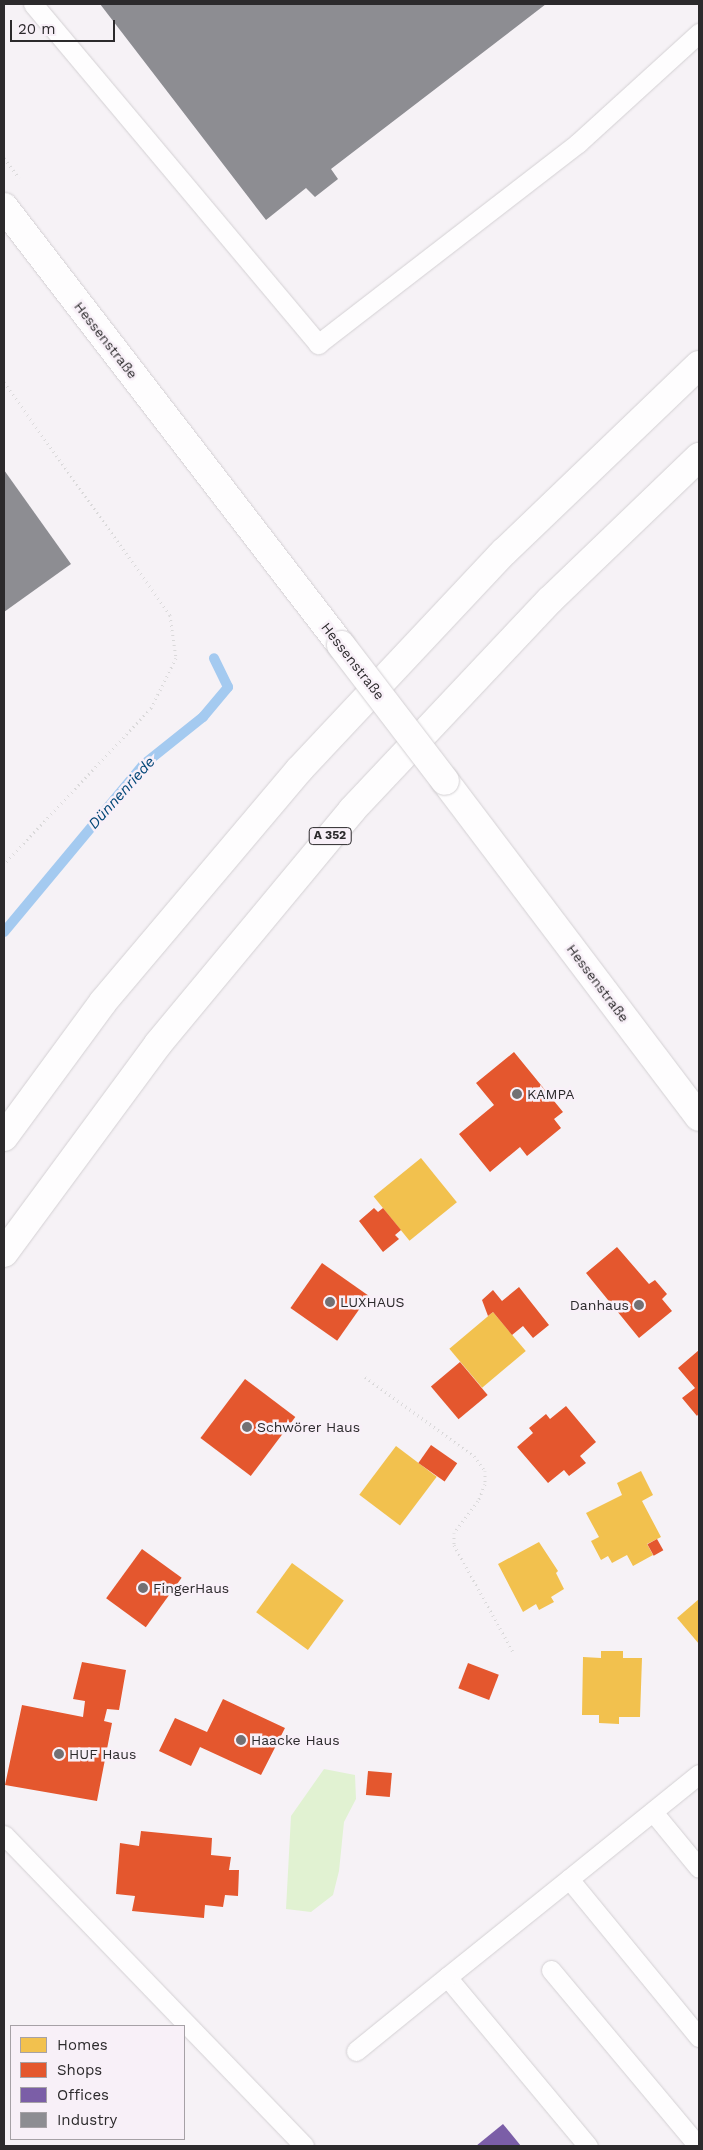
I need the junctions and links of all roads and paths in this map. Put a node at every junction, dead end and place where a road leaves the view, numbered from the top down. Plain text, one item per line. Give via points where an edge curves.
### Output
1 (33, 4) edge
2 (699, 34) edge
3 (4, 207) edge
4 (699, 365) edge
5 (4, 382) edge
6 (699, 458) edge
7 (4, 864) edge
8 (699, 1117) edge
9 (4, 1137) edge
10 (4, 1253) edge
11 (365, 1377) dead end
12 (513, 1652) dead end
13 (699, 1774) edge
14 (653, 1812) junction
15 (4, 1835) edge
16 (699, 1868) edge
17 (569, 1879) junction
18 (551, 1970) dead end
19 (447, 1977) junction
20 (699, 2037) edge
21 (356, 2051) dead end
22 (304, 2146) edge
23 (588, 2146) edge
24 (698, 2146) edge

1 - 2 lane via 318,344 578,143
3 - 8 main road, Hessenstraße, bridge
4 - 9 main road via 504,552 299,770 103,1002
5 - 7 path via 170,615 176,658 152,708
6 - 10 main road, A 352 via 550,600 352,810 158,1044
11 - 12 path via 474,1456 485,1471 485,1484 478,1500 454,1533 454,1545
13 - 14 lane
14 - 16 lane
14 - 17 lane
15 - 22 lane
17 - 19 lane
17 - 20 lane
18 - 24 lane
19 - 21 lane
19 - 23 lane

